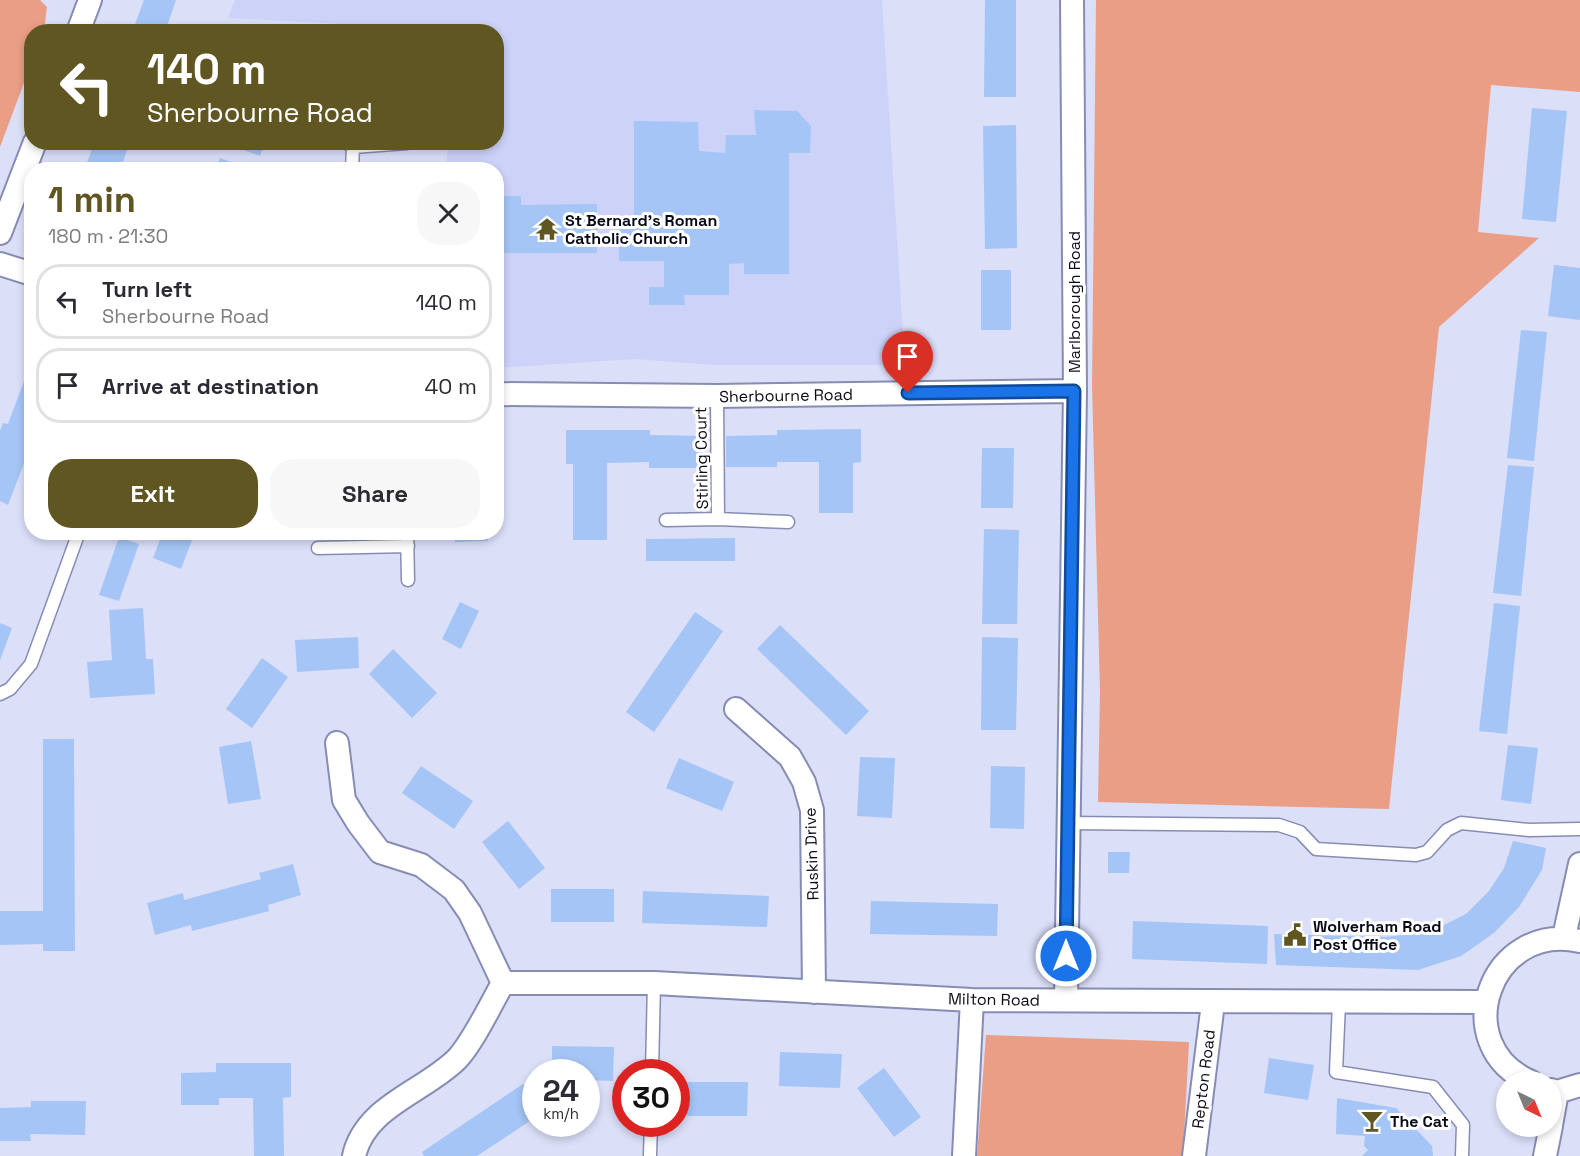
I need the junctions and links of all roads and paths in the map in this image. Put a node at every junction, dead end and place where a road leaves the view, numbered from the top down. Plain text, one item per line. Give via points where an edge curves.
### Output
1 (1072, 0) edge
2 (85, 2) edge
3 (80, 24) edge
4 (24, 171) edge
5 (0, 233) edge
6 (0, 264) edge
7 (24, 272) edge
8 (1074, 391) junction
9 (504, 394) edge
10 (717, 396) junction
11 (718, 519) junction
12 (666, 520) dead end
13 (788, 522) dead end
14 (76, 540) edge
15 (408, 540) edge
16 (408, 546) junction
17 (318, 548) dead end
18 (408, 580) dead end
19 (0, 694) edge
20 (736, 709) dead end
21 (337, 742) dead end
22 (1067, 823) junction
23 (1580, 829) edge
24 (1580, 864) edge
25 (1572, 939) edge
26 (503, 983) junction
27 (654, 983) junction
28 (814, 992) junction
29 (972, 1000) junction
30 (1065, 1000) junction
31 (1486, 1002) junction
32 (1213, 1003) junction
33 (1339, 1003) junction
34 (652, 1059) edge
35 (1515, 1071) edge
36 (1580, 1085) edge
37 (1562, 1089) edge
38 (651, 1137) edge
39 (1549, 1137) edge
40 (650, 1155) edge
41 (354, 1156) edge
42 (964, 1156) edge
43 (1194, 1156) edge
44 (1462, 1156) edge
45 (1545, 1156) edge

1 - 8 street, Marlborough Road
2 - 3 street
4 - 5 street
6 - 7 street
8 - 10 street, Sherbourne Road
8 - 22 street, Marlborough Road
9 - 10 street, Sherbourne Road
10 - 11 lane, Stirling Court
11 - 12 lane, Stirling Court
11 - 13 lane, Stirling Court
14 - 19 lane via 31,664 10,689
15 - 16 lane
16 - 17 lane
16 - 18 lane
20 - 28 street, Ruskin Drive via 790,757 804,782 812,810
21 - 26 street via 344,800 358,823 380,852 421,866 454,890 470,913
22 - 23 lane via 1279,825 1300,832 1316,849 1416,855 1427,852 1447,830 1461,823 1529,830
22 - 30 street, Marlborough Road
24 - 25 street
25 - 31 street via 1528,944 1507,960 1494,977
26 - 27 street, Milton Road
26 - 41 street via 457,1059 375,1118
27 - 28 street, Milton Road
27 - 34 lane
28 - 29 street, Milton Road
29 - 30 street, Milton Road
29 - 42 street
30 - 32 street, Milton Road
31 - 33 street, Milton Road
31 - 35 street via 1491,1041 1505,1064
32 - 33 street, Milton Road
32 - 43 street, Repton Road
33 - 44 lane via 1336,1072 1433,1087 1462,1125
36 - 37 street
38 - 40 lane
39 - 45 street

